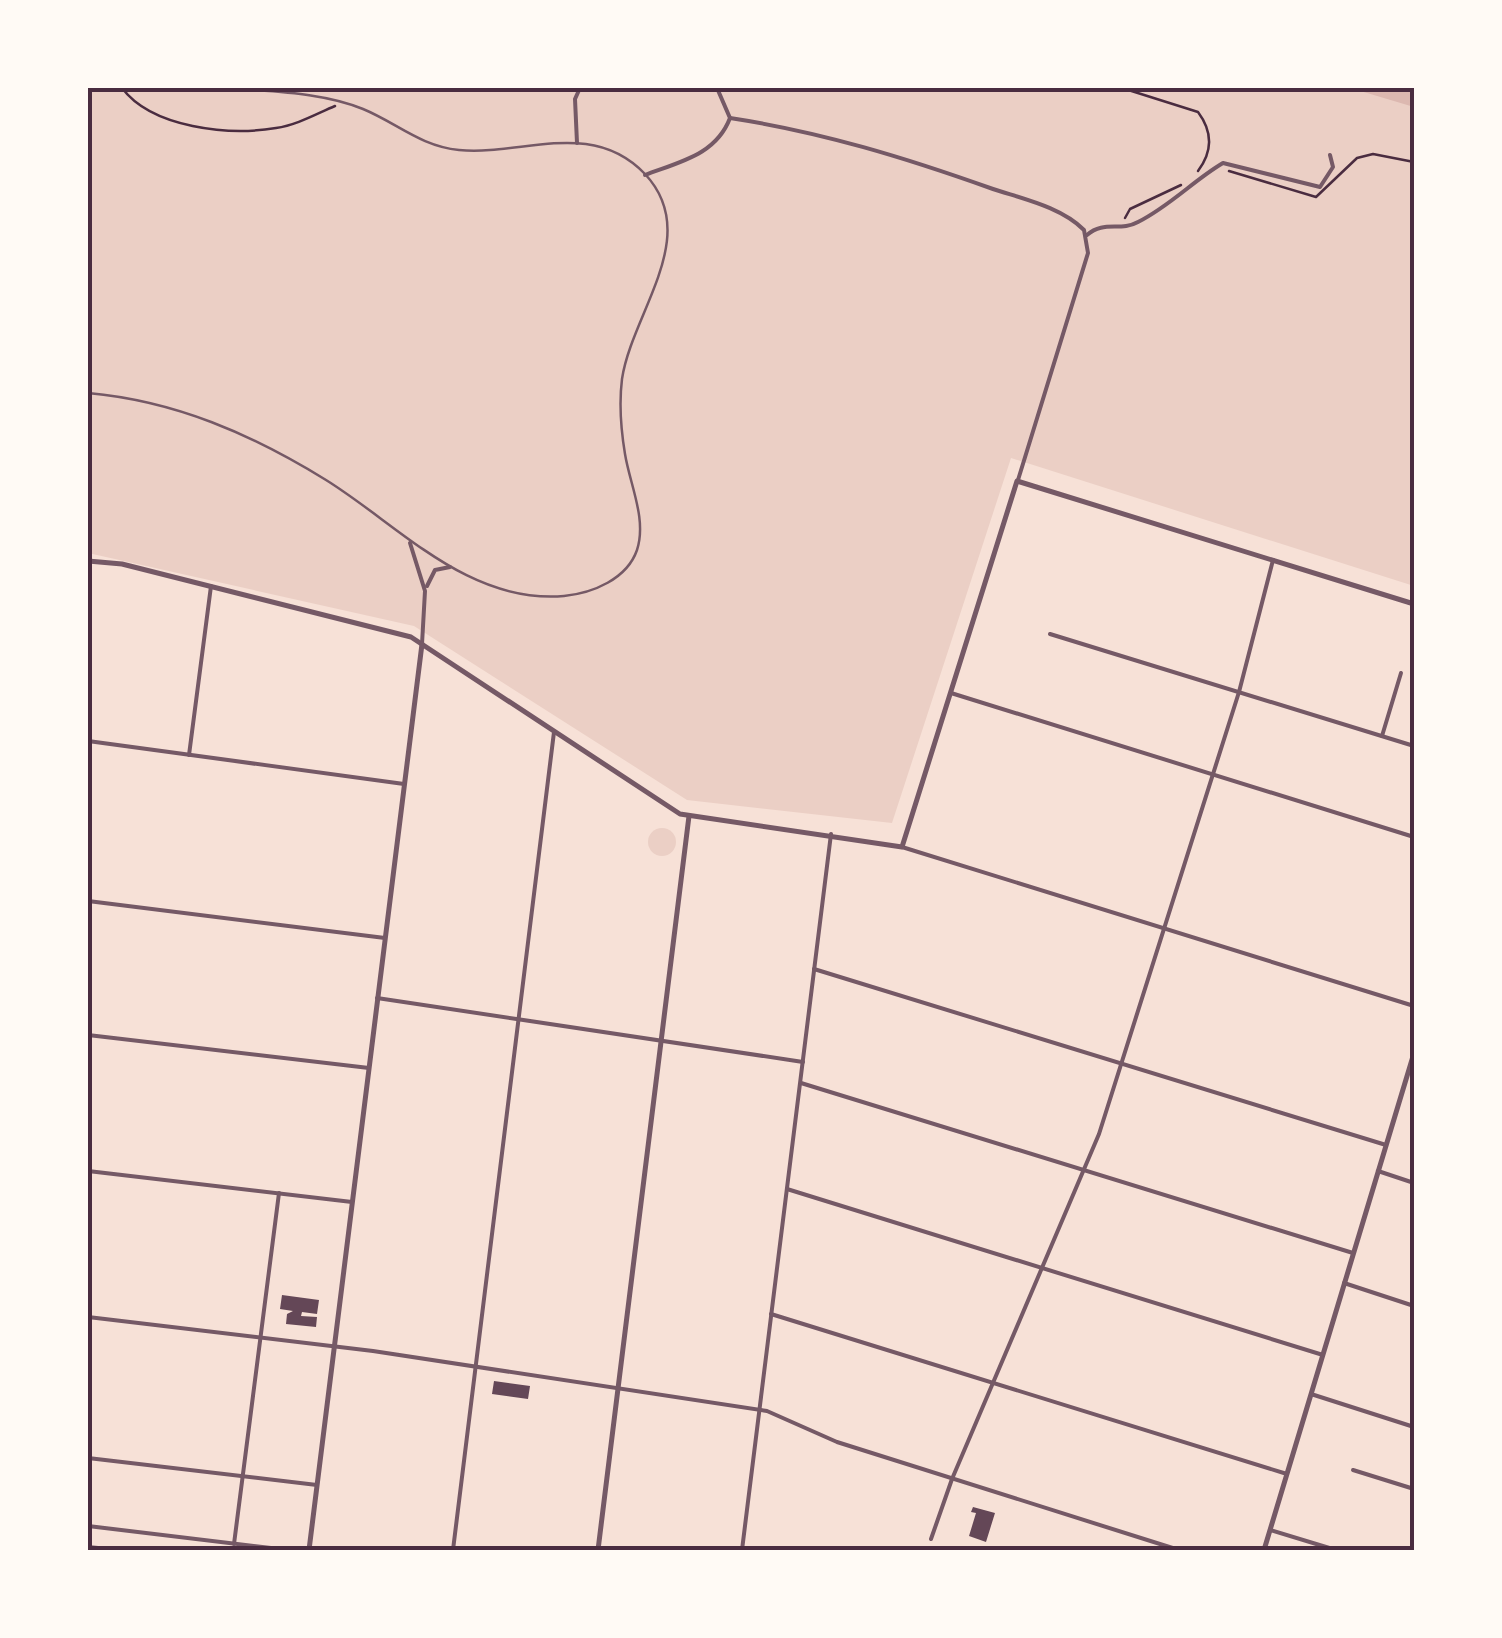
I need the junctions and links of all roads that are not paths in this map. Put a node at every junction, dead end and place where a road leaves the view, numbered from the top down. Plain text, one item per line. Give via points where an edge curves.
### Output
1 (229, 88) edge
2 (580, 88) edge
3 (717, 88) edge
4 (730, 118) junction
5 (577, 143) junction
6 (1330, 155) dead end
7 (645, 175) junction
8 (1087, 235) junction
9 (88, 393) edge
10 (1017, 481) junction
11 (410, 543) junction
12 (1273, 560) junction
13 (88, 561) edge
14 (450, 567) junction
15 (211, 586) junction
16 (425, 591) junction
17 (1414, 604) edge
18 (1050, 634) dead end
19 (422, 644) junction
20 (1400, 673) dead end
21 (1239, 692) junction
22 (950, 693) junction
23 (554, 732) junction
24 (1382, 736) junction
25 (88, 744) edge
26 (1414, 746) edge
27 (190, 755) junction
28 (1213, 774) junction
29 (404, 784) junction
30 (689, 816) junction
31 (831, 834) junction
32 (1414, 836) edge
33 (902, 847) junction
34 (88, 900) edge
35 (1165, 928) junction
36 (385, 938) junction
37 (814, 969) junction
38 (377, 998) junction
39 (1414, 1006) edge
40 (519, 1019) junction
41 (88, 1035) edge
42 (661, 1041) junction
43 (1414, 1053) edge
44 (803, 1062) junction
45 (1123, 1063) junction
46 (368, 1068) junction
47 (801, 1082) junction
48 (1386, 1145) junction
49 (1084, 1170) junction
50 (88, 1171) edge
51 (1378, 1171) junction
52 (1414, 1183) edge
53 (787, 1189) junction
54 (279, 1193) junction
55 (352, 1202) junction
56 (1352, 1253) junction
57 (1042, 1268) junction
58 (1344, 1283) junction
59 (1414, 1306) edge
60 (772, 1314) junction
61 (88, 1317) edge
62 (260, 1337) junction
63 (334, 1346) junction
64 (1323, 1354) junction
65 (476, 1366) junction
66 (993, 1383) junction
67 (618, 1388) junction
68 (1311, 1394) junction
69 (759, 1409) junction
70 (1414, 1426) edge
71 (88, 1458) edge
72 (1353, 1470) dead end
73 (1287, 1474) junction
74 (242, 1476) junction
75 (952, 1479) junction
76 (317, 1485) junction
77 (1414, 1488) edge
78 (88, 1526) edge
79 (1270, 1530) junction
80 (931, 1539) dead end
81 (234, 1544) junction
82 (88, 1547) edge
83 (118, 1550) edge
84 (288, 1550) edge
85 (308, 1550) edge
86 (453, 1550) edge
87 (598, 1550) edge
88 (742, 1550) edge
89 (1180, 1550) edge
90 (1264, 1550) edge
91 (1336, 1550) edge

1 - 5 lane via 341,103 438,147 480,151
2 - 5 street
3 - 4 street
4 - 7 street via 702,152
4 - 8 street via 886,152 1047,208
5 - 7 lane via 624,158
6 - 8 street via 1332,168 1320,187 1234,164 1217,167 1178,199 1124,226 1100,225
7 - 14 lane via 662,200 668,238 621,387 624,450 640,528 635,554 605,584 559,596 510,590
8 - 10 street via 1088,252
9 - 11 lane via 174,407 236,431 339,489
10 - 12 street
10 - 22 street
11 - 14 lane
11 - 16 street
12 - 17 street
12 - 21 street
13 - 15 street
14 - 16 street via 435,570
15 - 19 street
15 - 27 street
16 - 19 street
18 - 21 street
19 - 23 street
19 - 29 street
20 - 24 street
21 - 24 street
21 - 28 street
22 - 28 street
22 - 33 street
23 - 30 street
23 - 40 street
24 - 26 street
25 - 27 street
27 - 29 street
28 - 32 street
28 - 35 street
29 - 36 street
30 - 31 street
30 - 42 street
31 - 33 street
31 - 37 street
33 - 35 street
34 - 36 street
35 - 39 street
35 - 45 street
36 - 38 street
37 - 44 street
37 - 45 street
38 - 40 street
38 - 46 street
40 - 42 street
40 - 65 street
41 - 46 street
42 - 44 street
42 - 67 street
43 - 48 street
44 - 47 street
45 - 48 street
45 - 49 street
46 - 55 street
47 - 49 street
47 - 53 street
48 - 51 street
49 - 56 street
49 - 57 street
50 - 54 street
51 - 52 street
51 - 56 street
53 - 57 street
53 - 60 street
54 - 55 street
54 - 62 street
55 - 63 street
56 - 58 street
57 - 64 street
57 - 66 street
58 - 59 street
58 - 64 street
60 - 66 street
60 - 69 street
61 - 62 street
62 - 63 street
62 - 74 street
63 - 65 street
63 - 76 street
64 - 68 street
65 - 67 street
65 - 86 street
66 - 73 street
66 - 75 street
67 - 69 street
67 - 87 street
68 - 70 street
68 - 73 street
69 - 75 street
69 - 88 street
71 - 74 street
72 - 77 street
73 - 79 street
74 - 76 street
74 - 81 street
75 - 80 street
75 - 89 street
76 - 85 street
78 - 81 street
79 - 90 street
79 - 91 street
81 - 84 street
82 - 83 street

